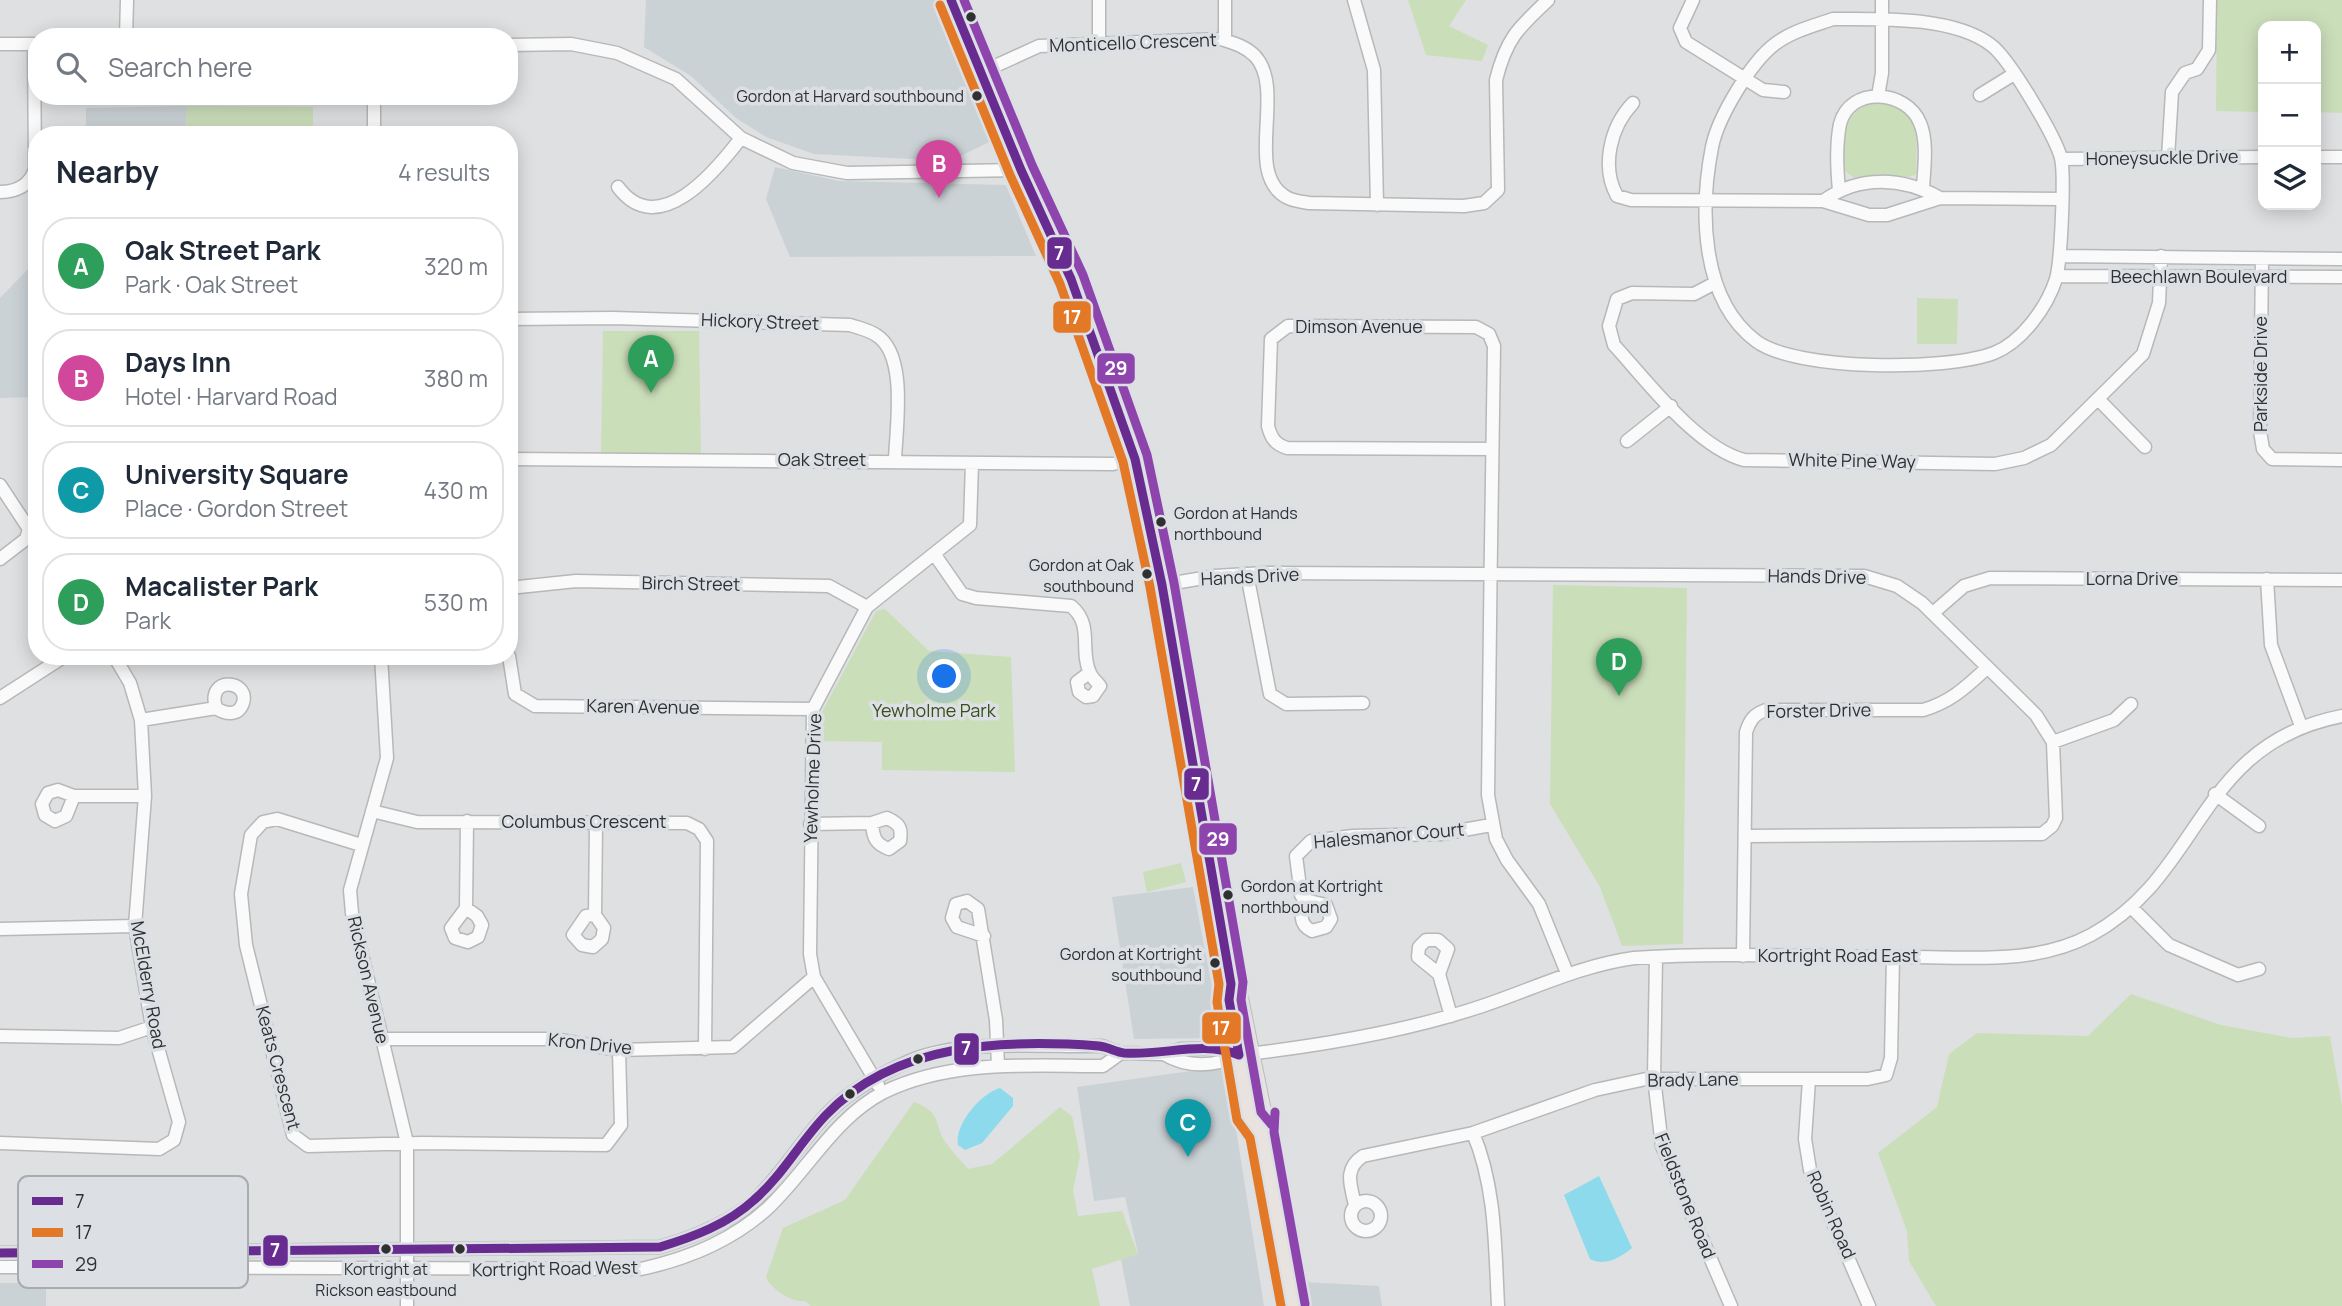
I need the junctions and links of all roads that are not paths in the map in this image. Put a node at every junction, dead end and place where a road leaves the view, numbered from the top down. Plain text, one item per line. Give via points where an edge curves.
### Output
1 (127, 0) edge
2 (951, 0) edge
3 (1099, 0) edge
4 (1225, 0) edge
5 (1354, 0) edge
6 (1548, 0) edge
7 (1693, 0) edge
8 (1882, 0) edge
9 (2210, 0) edge
10 (1882, 19) junction
11 (127, 28) edge
12 (1225, 40) junction
13 (1100, 43) junction
14 (0, 44) edge
15 (28, 44) edge
16 (518, 45) edge
17 (982, 72) junction
18 (2014, 74) junction
19 (1745, 79) junction
20 (1784, 92) dead end
21 (1980, 95) dead end
22 (1878, 96) junction
23 (1633, 103) dead end
24 (36, 105) edge
25 (374, 105) edge
26 (35, 126) edge
27 (374, 126) edge
28 (741, 138) junction
29 (2258, 157) edge
30 (2321, 157) edge
31 (2168, 158) junction
32 (2342, 158) edge
33 (2061, 159) junction
34 (1021, 170) junction
35 (28, 182) edge
36 (618, 187) dead end
37 (1923, 188) junction
38 (1839, 190) junction
39 (0, 192) edge
40 (1940, 198) junction
41 (2060, 199) junction
42 (1707, 200) junction
43 (1823, 201) junction
44 (1377, 205) junction
45 (2060, 256) junction
46 (2161, 256) junction
47 (2262, 258) junction
48 (2342, 258) edge
49 (2057, 276) junction
50 (2262, 277) junction
51 (2342, 277) edge
52 (2161, 278) junction
53 (1715, 283) junction
54 (518, 319) edge
55 (2099, 400) junction
56 (1671, 406) junction
57 (1626, 441) dead end
58 (2145, 447) dead end
59 (1493, 449) junction
60 (518, 459) edge
61 (1135, 459) junction
62 (895, 460) junction
63 (2342, 460) edge
64 (972, 463) junction
65 (0, 485) edge
66 (28, 527) edge
67 (28, 532) edge
68 (935, 555) junction
69 (0, 559) edge
70 (1247, 574) junction
71 (1490, 575) junction
72 (2267, 579) junction
73 (2342, 580) edge
74 (1161, 585) junction
75 (518, 587) edge
76 (867, 607) junction
77 (1933, 613) junction
78 (51, 665) edge
79 (120, 665) edge
80 (382, 665) edge
81 (510, 665) edge
82 (1987, 668) junction
83 (1089, 673) dead end
84 (1, 697) edge
85 (1363, 703) dead end
86 (2130, 704) dead end
87 (216, 708) dead end
88 (813, 709) junction
89 (2342, 716) edge
90 (141, 720) junction
91 (2301, 726) junction
92 (2053, 741) junction
93 (2215, 794) junction
94 (74, 796) dead end
95 (145, 796) junction
96 (372, 811) junction
97 (467, 821) junction
98 (596, 823) junction
99 (872, 823) dead end
100 (810, 824) junction
101 (1492, 825) junction
102 (2259, 826) dead end
103 (1746, 836) junction
104 (361, 845) junction
105 (1305, 900) dead end
106 (466, 908) dead end
107 (2132, 908) junction
108 (596, 915) dead end
109 (135, 926) junction
110 (0, 929) edge
111 (984, 936) dead end
112 (1743, 956) junction
113 (1656, 957) junction
114 (1893, 957) junction
115 (2259, 969) dead end
116 (1567, 973) junction
117 (1439, 974) dead end
118 (814, 977) junction
119 (1451, 1016) junction
120 (152, 1027) junction
121 (0, 1036) edge
122 (381, 1039) junction
123 (996, 1048) junction
124 (705, 1049) junction
125 (619, 1050) junction
126 (1121, 1053) junction
127 (1246, 1054) junction
128 (998, 1066) junction
129 (1654, 1078) junction
130 (874, 1079) junction
131 (1809, 1080) junction
132 (883, 1093) junction
133 (1474, 1133) junction
134 (0, 1143) edge
135 (407, 1143) junction
136 (1355, 1205) dead end
137 (407, 1251) junction
138 (248, 1252) edge
139 (0, 1253) edge
140 (18, 1253) edge
141 (0, 1267) edge
142 (18, 1267) edge
143 (248, 1269) edge
144 (407, 1270) junction
145 (407, 1306) edge
146 (1293, 1306) edge
147 (1499, 1306) edge
148 (1731, 1306) edge
149 (1869, 1306) edge

1 - 11 street
2 - 17 main road
3 - 13 street
4 - 12 street
5 - 44 street via 1374,70
6 - 44 street, Monticello Crescent via 1514,32 1500,62 1496,80 1498,190 1484,203 1464,206
7 - 19 street via 1680,28 1686,42
8 - 10 street
9 - 31 street via 2209,50 2197,69 2185,73 2172,92
10 - 18 street via 1953,28 1991,45
10 - 19 street via 1833,19 1797,31 1773,46
10 - 22 street
12 - 13 street, Monticello Crescent
12 - 44 street, Monticello Crescent via 1255,57 1268,77 1266,158 1271,180 1286,197 1309,203
13 - 17 street, Monticello Crescent via 1039,46
14 - 15 street
16 - 28 street via 571,44 617,53 676,79
17 - 34 main road
18 - 21 street
18 - 33 street
19 - 20 street via 1763,90
19 - 42 street via 1712,145
22 - 37 street via 1903,103 1922,125
22 - 38 street via 1853,105 1840,122
23 - 42 street via 1614,135 1608,163 1609,183 1617,197
24 - 26 street
25 - 27 street
28 - 34 street via 793,163 847,173
28 - 36 street via 702,183 669,203 653,207 627,200
29 - 31 street, Honeysuckle Drive
30 - 32 street
31 - 33 street, Honeysuckle Drive
33 - 41 street
34 - 61 main road via 1072,279
35 - 39 street via 19,189
37 - 38 street via 1870,181
37 - 40 street
38 - 43 street
40 - 41 street
40 - 43 street via 1887,215 1869,215
41 - 45 street
42 - 43 street
42 - 53 street
45 - 46 street, Beechlawn Boulevard
45 - 49 street
46 - 47 street, Beechlawn Boulevard
46 - 52 street, White Pine Way
47 - 48 street, Beechlawn Boulevard
47 - 50 street, Parkside Drive
49 - 52 street, Beechlawn Boulevard
49 - 53 street via 2040,312 2019,335 1996,352 1951,363 1839,363 1781,354 1756,341 1736,322
50 - 51 street, Beechlawn Boulevard
50 - 52 street, Beechlawn Boulevard
50 - 63 street, Parkside Drive via 2263,450 2272,459
52 - 55 street, White Pine Way via 2156,321 2143,354
53 - 56 street, White Pine Way via 1694,294 1632,293 1617,299 1609,326 1614,345
54 - 62 street, Hickory Street via 850,325 878,336 891,350 897,367
55 - 56 street, White Pine Way via 2051,445 2024,458 1995,464 1744,460 1707,442
55 - 58 street
56 - 57 street
59 - 59 street, Dimson Avenue via 1494,346 1484,330 1288,326 1271,340 1268,426 1279,445
59 - 71 street, Dimson Avenue
60 - 62 street, Oak Street
61 - 64 street, Oak Street via 1114,464
61 - 74 main road
62 - 64 street, Oak Street
64 - 68 street, Yewholme Drive via 970,525
65 - 66 street
67 - 69 street via 26,539
68 - 76 street, Yewholme Drive
68 - 83 street via 962,594 1071,606 1085,625
70 - 71 street, Hands Drive
70 - 74 street, Hands Drive
70 - 85 street via 1270,694 1286,704
71 - 77 street, Hands Drive via 1864,576 1897,586
71 - 101 street, Dimson Avenue via 1488,795
72 - 73 street, Lorna Drive
72 - 77 street, Lorna Drive via 1990,578 1964,586
72 - 91 street via 2271,645
74 - 127 main road via 1231,984 1229,1000
75 - 76 street, Birch Street via 576,581 829,586
76 - 88 street, Yewholme Drive
77 - 82 street, Hands Drive
78 - 84 street
79 - 90 street, McElderry Road via 131,683
80 - 96 street, Rickson Avenue via 387,758
81 - 88 street, Karen Avenue via 515,694 536,706
82 - 92 street, Hands Drive via 2036,715
82 - 103 street, Forster Drive via 1958,694 1923,710 1757,713 1746,732
86 - 92 street via 2115,720
87 - 90 street
88 - 100 street, Yewholme Drive
89 - 91 street, Kortright Road East
90 - 95 street, McElderry Road
91 - 93 street, Kortright Road East via 2248,760
92 - 103 street via 2056,818 2042,834
93 - 102 street
93 - 107 street, Kortright Road East via 2161,877
94 - 95 street
95 - 109 street, McElderry Road
96 - 97 street, Columbus Crescent via 417,822
96 - 104 street, Rickson Avenue
97 - 98 street, Columbus Crescent
97 - 106 street
98 - 108 street
98 - 124 street, Columbus Crescent via 687,823 699,829 707,841
99 - 100 street
100 - 118 street, Yewholme Drive
101 - 105 street, Halesmanor Court via 1441,834 1311,841 1296,856
101 - 116 street, Dimson Avenue via 1507,860 1544,915
103 - 112 street, Forster Drive
104 - 122 street, Rickson Avenue via 350,890 352,913
104 - 135 street, Keats Crescent via 277,819 263,822 251,835 240,894 246,945 293,1135 308,1146
107 - 114 street, Kortright Road East via 2089,936 2046,951 2006,957
107 - 115 street via 2169,945 2238,975
109 - 110 street
109 - 120 street, McElderry Road
111 - 123 street
112 - 113 street, Kortright Road East
112 - 114 street, Kortright Road East
113 - 116 street, Kortright Road East via 1612,961
113 - 129 street, Fieldstone Road
114 - 131 street, Brady Lane via 1891,1058 1886,1075
116 - 119 street, Kortright Road East
117 - 119 street
118 - 124 street, Kron Drive via 742,1042
118 - 130 street, Yewholme Drive
119 - 127 street, Kortright Road East via 1397,1030
120 - 121 street via 119,1038
120 - 134 street, McElderry Road via 178,1122 174,1140 159,1149
122 - 125 street, Kron Drive via 554,1038
122 - 135 street, Rickson Avenue
123 - 126 street, Kortright Road West via 1102,1046
123 - 128 street
123 - 130 street, Kortright Road West via 948,1050 914,1059
124 - 125 street, Kron Drive
125 - 135 street, Keats Crescent via 621,1125 606,1145
126 - 127 street, Kortright Road West via 1221,1048
126 - 128 street, Kortright Road West via 1103,1066
127 - 146 main road via 1249,1117 1262,1133
128 - 132 street, Kortright Road West via 921,1077
129 - 131 street, Brady Lane
129 - 133 street, Brady Lane via 1595,1090
129 - 148 street, Fieldstone Road via 1662,1146
130 - 132 street, Yewholme Drive
130 - 137 street, Kortright Road West via 828,1113 754,1200 732,1217 685,1240 660,1247
131 - 149 street, Robin Road via 1805,1139 1810,1170
132 - 144 street, Kortright Road West via 849,1115 769,1207 738,1233 674,1262 641,1269
133 - 136 street, Brady Lane via 1363,1156 1349,1174
133 - 147 street via 1497,1247
135 - 137 street, Rickson Avenue
137 - 138 street, Kortright Road West
137 - 144 street, Rickson Avenue
139 - 140 street, Kortright Road West
141 - 142 street, Kortright Road West
143 - 144 street, Kortright Road West
144 - 145 street, Rickson Avenue

